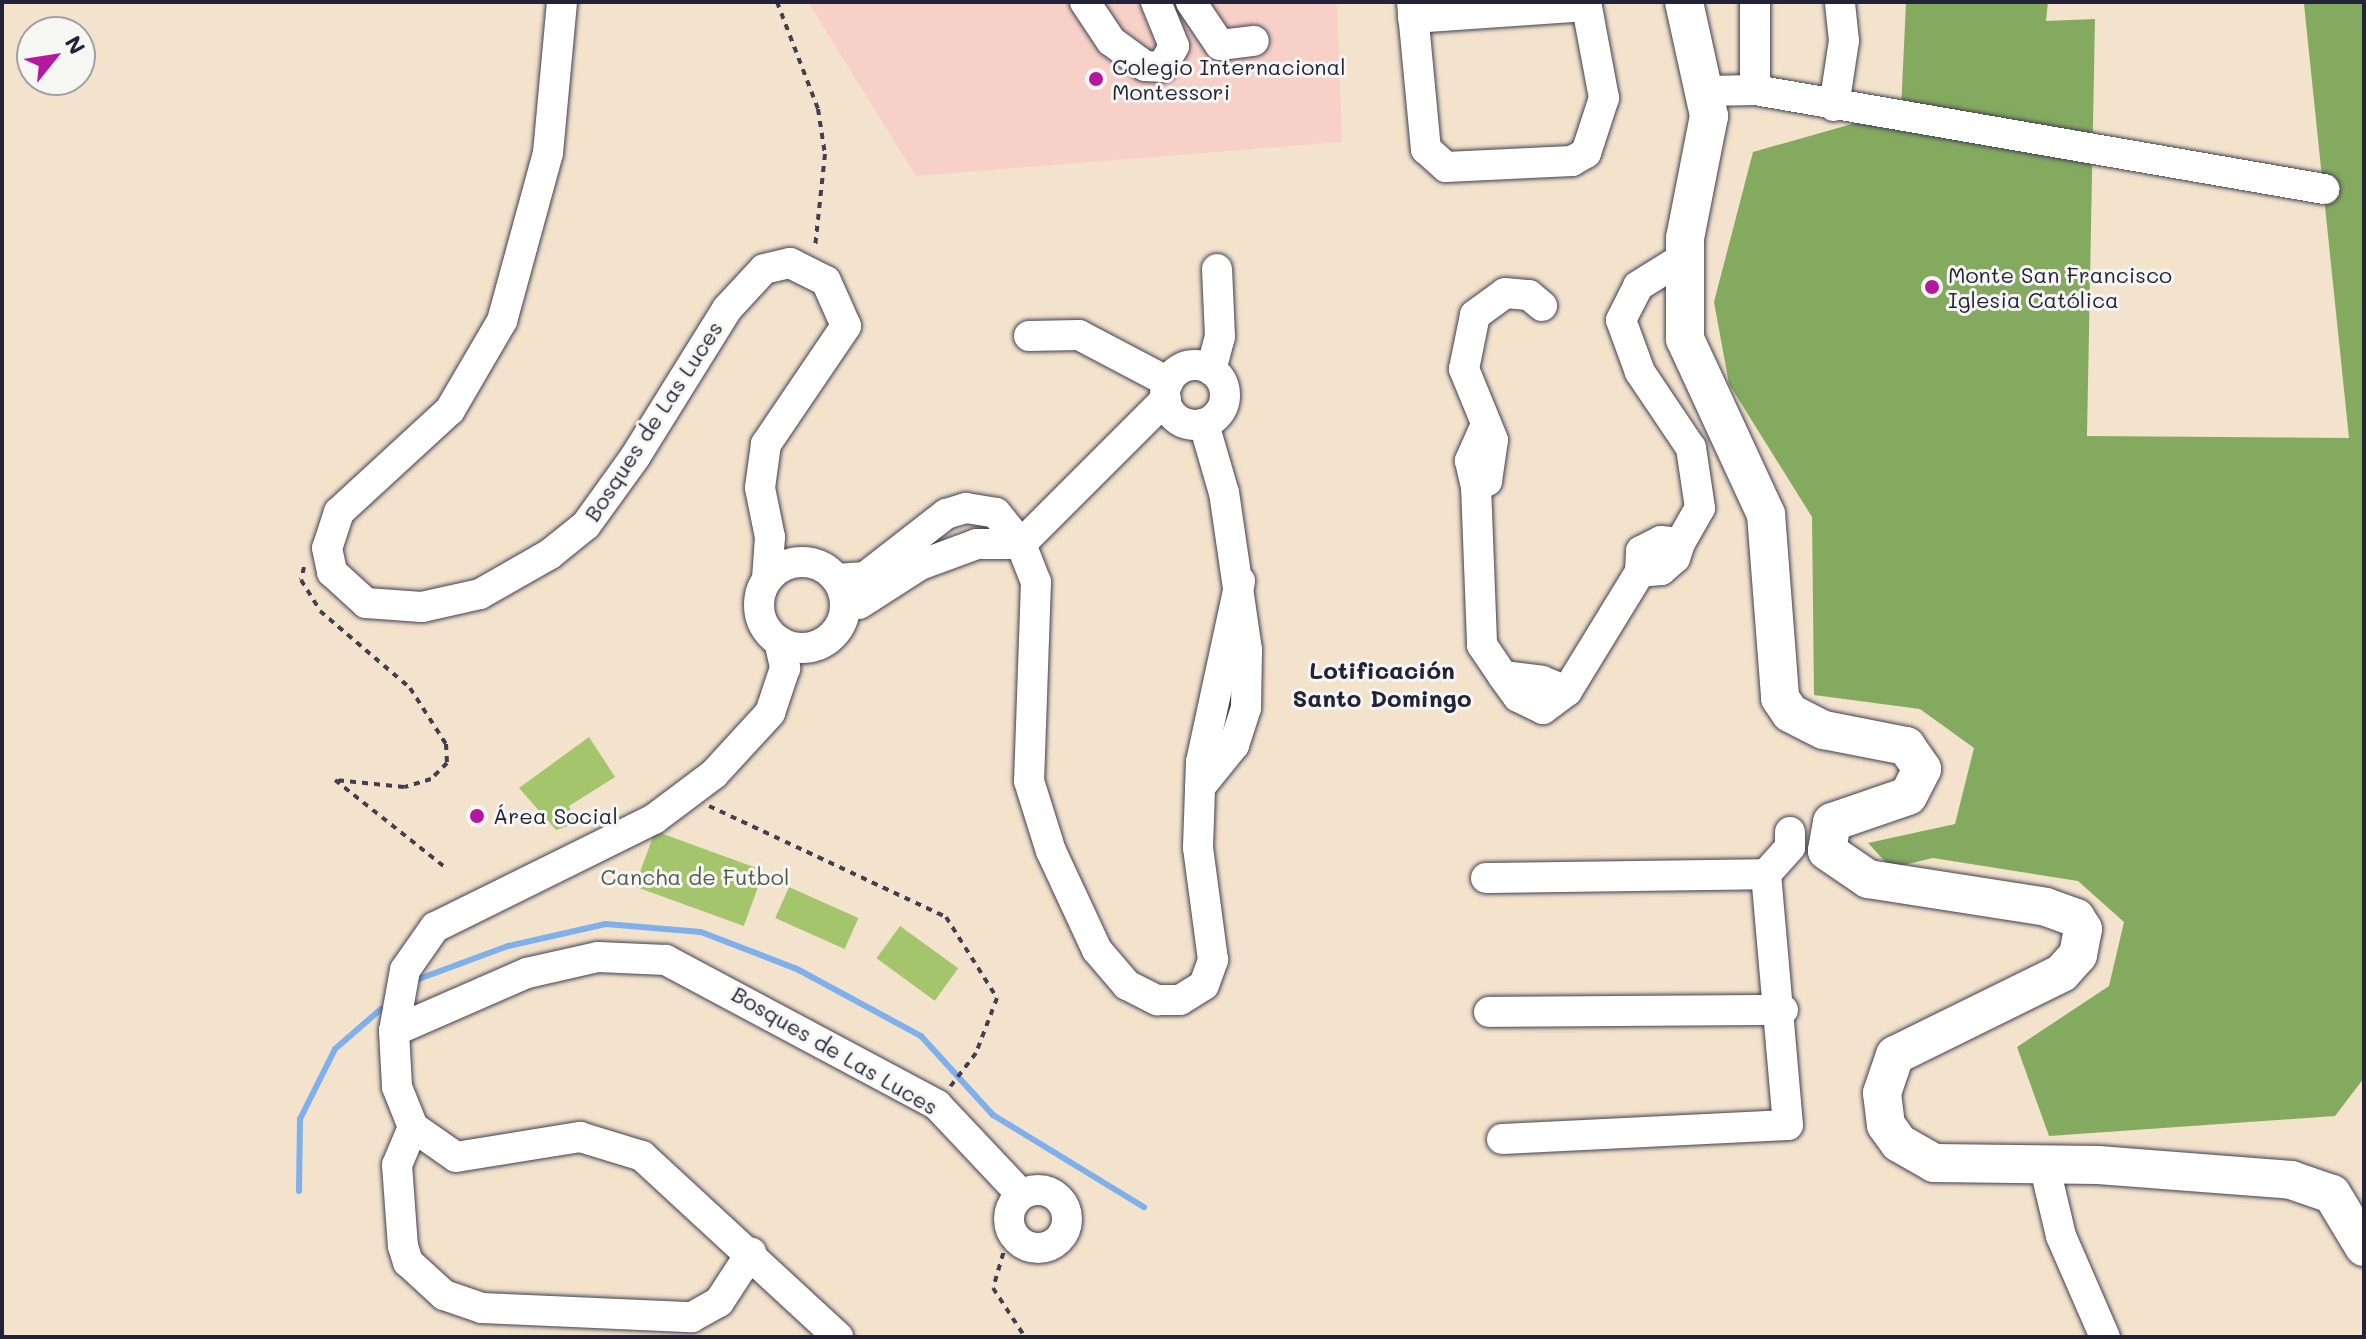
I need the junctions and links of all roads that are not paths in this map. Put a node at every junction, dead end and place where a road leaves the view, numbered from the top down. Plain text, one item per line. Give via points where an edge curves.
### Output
1 (562, 2) edge
2 (1085, 2) edge
3 (1156, 2) edge
4 (1191, 2) edge
5 (1684, 2) edge
6 (1755, 2) edge
7 (1840, 2) edge
8 (1586, 4) edge
9 (1412, 10) edge
10 (1254, 41) dead end
11 (1755, 90) junction
12 (1707, 91) junction
13 (1834, 106) junction
14 (2324, 189) dead end
15 (1683, 258) junction
16 (1217, 269) dead end
17 (1542, 306) dead end
18 (1029, 336) dead end
19 (1211, 370) junction
20 (1167, 390) junction
21 (1204, 424) junction
22 (766, 523) junction
23 (1021, 544) junction
24 (806, 562) junction
25 (767, 579) junction
26 (837, 579) junction
27 (842, 620) junction
28 (779, 641) junction
29 (813, 647) junction
30 (784, 677) junction
31 (1832, 822) junction
32 (1768, 870) junction
33 (1486, 878) dead end
34 (1783, 1010) junction
35 (1489, 1012) dead end
36 (394, 1031) junction
37 (413, 1127) junction
38 (1502, 1139) dead end
39 (2044, 1164) junction
40 (1021, 1194) junction
41 (2364, 1247) edge
42 (751, 1253) junction
43 (838, 1337) edge
44 (2105, 1337) edge

1 - 22 street, Bosques de Las Luces via 548,153 492,344 450,410 339,512 327,548 338,582 366,603 445,605 497,586 586,525 727,309 764,269 790,263 811,269 826,281 846,326 766,444 760,488
2 - 3 street via 1133,60 1162,67 1174,46
4 - 10 street via 1220,45
5 - 12 main road
6 - 11 street
7 - 13 street via 1844,41
8 - 9 street
8 - 9 street via 1604,98 1586,153 1564,162 1435,163 1426,149
11 - 12 street
11 - 13 street
12 - 15 main road via 1707,140
13 - 14 street
15 - 17 street via 1638,286 1621,320 1640,372 1691,448 1700,508 1661,570 1640,572 1567,691 1543,709 1518,697 1482,645 1476,486 1470,461 1484,429 1464,369 1475,315 1505,293 1529,295
15 - 31 main road via 1689,357 1766,514 1780,698 1790,713 1824,730 1906,746 1922,769 1908,796
16 - 19 street via 1220,337
18 - 20 street via 1079,335
19 - 20 street via 1192,366
19 - 21 street via 1225,395 1219,413
20 - 21 street via 1179,420
20 - 23 street
21 - 23 street via 1240,581 1200,787 1198,847 1213,960 1204,985 1180,1000 1157,1000 1127,985 1097,950 1029,781 1036,582
22 - 24 street
22 - 25 street
23 - 26 street via 996,513 966,508 930,524 865,577
23 - 27 street via 991,540 920,565
24 - 25 street via 786,564
24 - 26 street
25 - 28 street via 759,615
26 - 27 street
27 - 29 street
28 - 29 street
28 - 30 street
29 - 30 street
30 - 36 street via 770,713 690,792 654,819 435,927 405,970
31 - 32 street via 1790,832 1784,857
31 - 39 main road via 1827,851 1868,879 2046,907 2076,918 2084,942 2062,973 1977,1020 1914,1040 1890,1063 1882,1093 1886,1125 1915,1155 1934,1163
32 - 33 street
32 - 34 street
34 - 35 street
34 - 38 street via 1788,1125
36 - 37 street via 397,1087
36 - 40 street, Bosques de Las Luces via 527,973 598,957 666,960 937,1105
37 - 42 street via 456,1157 568,1138 604,1140 674,1180
37 - 42 street via 397,1165 403,1246 408,1262 444,1295 482,1308 692,1317 719,1302
39 - 41 main road via 2291,1180 2332,1194
39 - 44 street via 2061,1236
40 - 40 street via 1039,1189 1056,1196 1066,1211 1065,1230 1053,1244 1034,1248 1010,1230 1009,1210
42 - 43 street

